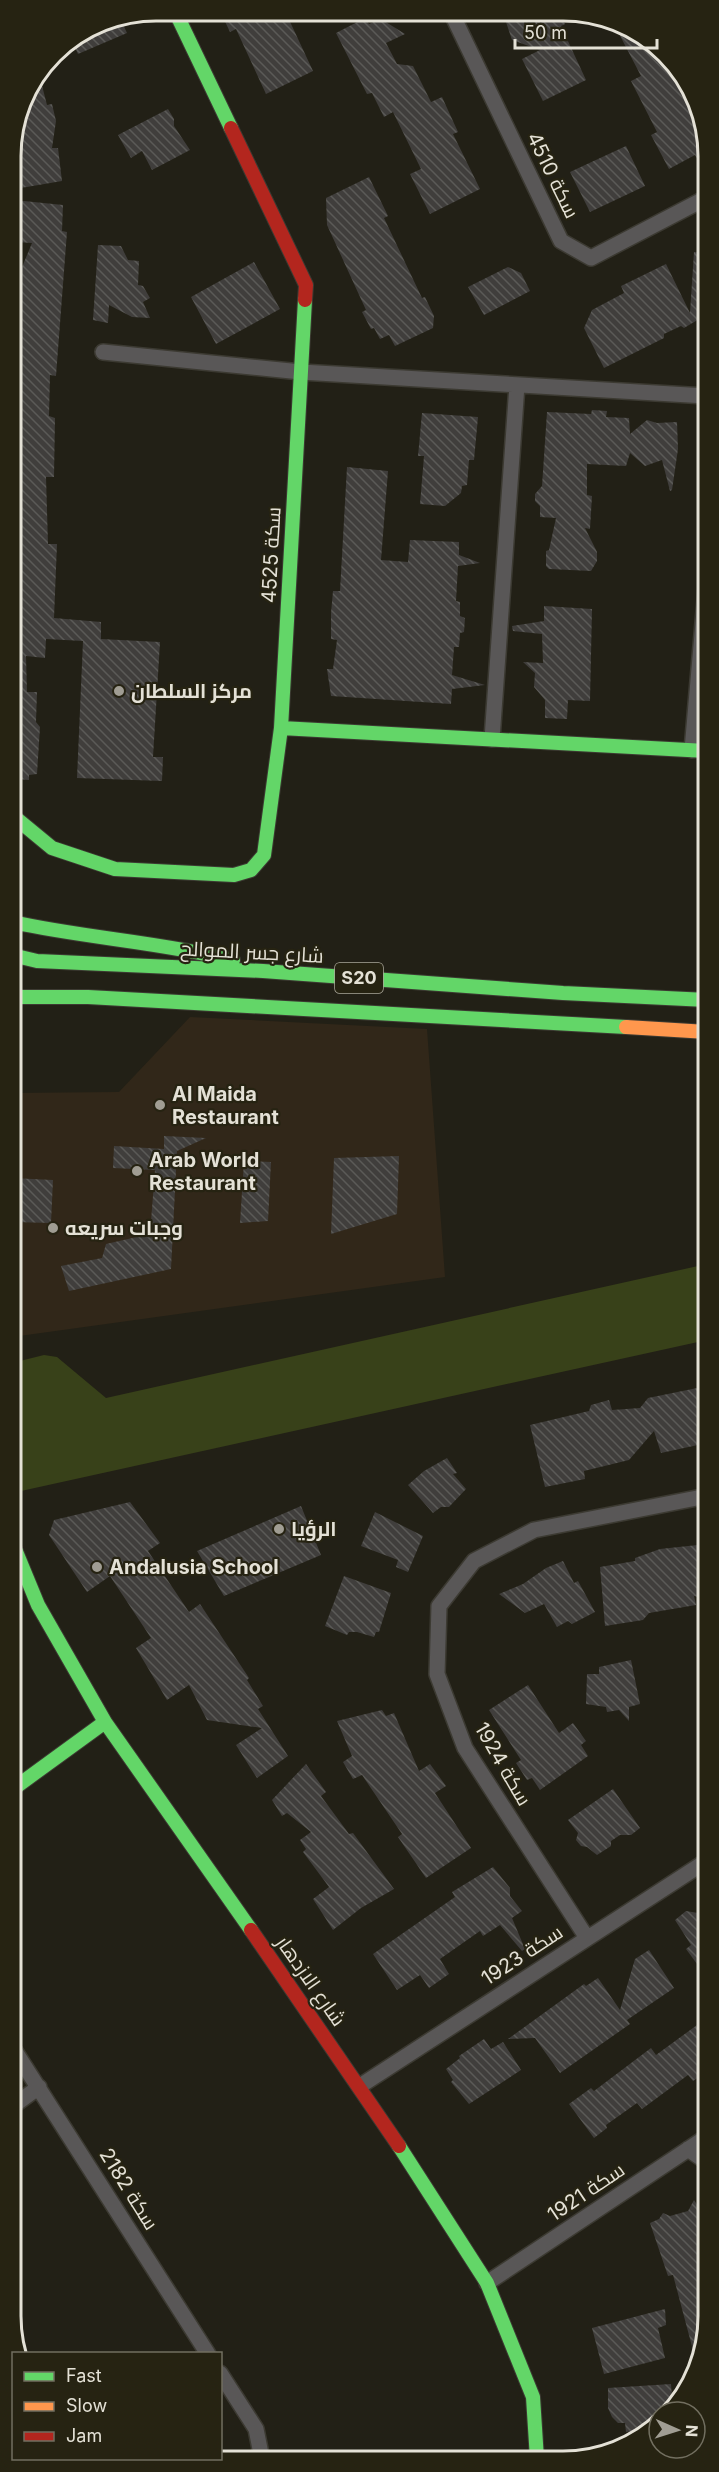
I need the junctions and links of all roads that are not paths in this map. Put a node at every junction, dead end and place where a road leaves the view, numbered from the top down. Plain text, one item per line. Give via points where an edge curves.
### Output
1 (180, 21) edge
2 (455, 21) edge
3 (698, 202) edge
4 (103, 352) dead end
5 (301, 372) junction
6 (517, 385) junction
7 (698, 396) edge
8 (281, 728) junction
9 (492, 740) junction
10 (698, 750) edge
11 (21, 822) edge
12 (21, 924) edge
13 (21, 957) edge
14 (263, 971) junction
15 (21, 997) edge
16 (698, 1000) edge
17 (698, 1031) edge
18 (698, 1498) edge
19 (21, 1564) edge
20 (105, 1722) junction
21 (21, 1783) edge
22 (698, 1866) edge
23 (587, 1938) junction
24 (21, 2060) edge
25 (360, 2085) junction
26 (39, 2087) junction
27 (21, 2100) edge
28 (698, 2142) edge
29 (688, 2149) junction
30 (698, 2156) edge
31 (487, 2283) junction
32 (207, 2352) edge
33 (222, 2376) edge
34 (260, 2451) edge
35 (536, 2451) edge

1 - 5 street, سكة 4525 via 306,285
2 - 3 street, سكة 4510 via 561,241 591,258
4 - 5 street
5 - 6 street
5 - 8 street, سكة 4525
6 - 7 street
6 - 9 street
8 - 9 street
8 - 11 street, سكة 4525 via 264,855 251,870 234,875 115,869 52,848
9 - 10 street
12 - 14 street via 185,948
13 - 14 street, شارع جسر الموالح / S20
14 - 16 street, شارع جسر الموالح / S20
15 - 17 street, S20 via 88,997
18 - 23 street, سكة 1924 via 534,1530 474,1561 439,1606 437,1674 465,1748
19 - 20 street, شارع الازدهار via 38,1605
20 - 21 street
20 - 25 street, شارع الازدهار
22 - 23 street, سكة 1923
23 - 25 street, سكة 1923
24 - 26 street, سكة 2182
25 - 31 street, شارع الازدهار
26 - 27 street
26 - 32 street, سكة 2182
28 - 29 street, سكة 1921
29 - 30 street
29 - 31 street, سكة 1921
31 - 35 street, شارع الازدهار via 532,2397
33 - 34 street via 256,2429

